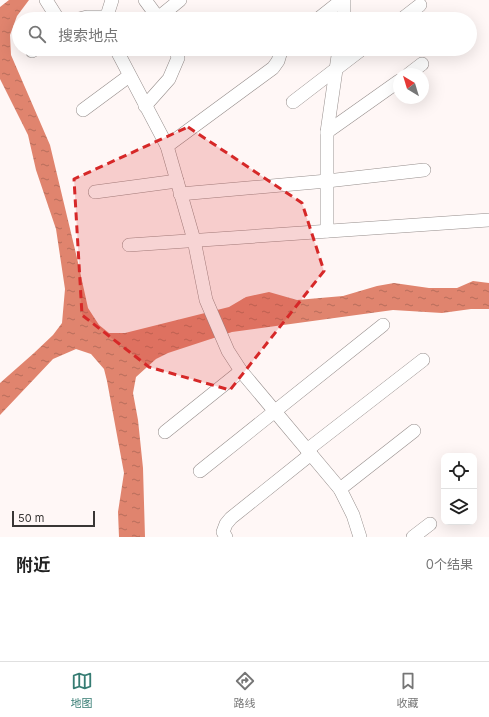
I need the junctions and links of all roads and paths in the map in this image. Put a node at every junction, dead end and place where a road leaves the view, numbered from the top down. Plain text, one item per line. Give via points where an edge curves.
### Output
1 (46, 0) edge
2 (112, 0) edge
3 (145, 0) edge
4 (180, 0) edge
5 (343, 0) edge
6 (420, 5) dead end
7 (54, 12) edge
8 (107, 12) edge
9 (154, 12) edge
10 (165, 12) edge
11 (327, 12) edge
12 (344, 12) edge
13 (411, 12) edge
14 (119, 56) edge
15 (178, 56) edge
16 (279, 56) edge
17 (338, 56) edge
18 (353, 56) edge
19 (422, 64) dead end
20 (417, 68) edge
21 (336, 69) junction
22 (129, 76) junction
23 (393, 85) edge
24 (293, 102) dead end
25 (145, 106) junction
26 (84, 110) dead end
27 (326, 132) junction
28 (167, 146) junction
29 (424, 170) dead end
30 (327, 181) junction
31 (178, 188) junction
32 (95, 192) dead end
33 (489, 220) edge
34 (327, 231) junction
35 (194, 240) junction
36 (129, 245) dead end
37 (383, 325) dead end
38 (423, 360) dead end
39 (241, 371) junction
40 (275, 411) junction
41 (414, 431) dead end
42 (165, 432) dead end
43 (309, 452) junction
44 (200, 471) dead end
45 (340, 488) junction
46 (430, 524) dead end
47 (226, 537) edge
48 (360, 537) edge
49 (413, 537) edge

1 - 7 street
2 - 8 street
3 - 9 street
4 - 10 street
5 - 11 street
5 - 12 street
6 - 13 street
14 - 22 street
15 - 25 street via 169,79
16 - 28 street via 273,68
17 - 21 street
18 - 21 street
19 - 20 street
21 - 24 street
21 - 27 street
22 - 25 street
22 - 26 street
23 - 27 street
25 - 28 street
27 - 30 street
28 - 31 street
29 - 30 street
30 - 31 street
30 - 34 street
31 - 32 street
31 - 35 street
33 - 34 street
34 - 35 street
35 - 36 street
35 - 39 street via 206,300 228,351
37 - 40 street
38 - 43 street
39 - 40 street
39 - 42 street
40 - 43 street
40 - 44 street
41 - 45 street
43 - 45 street
43 - 47 street via 231,518 226,524
45 - 48 street
46 - 49 street

